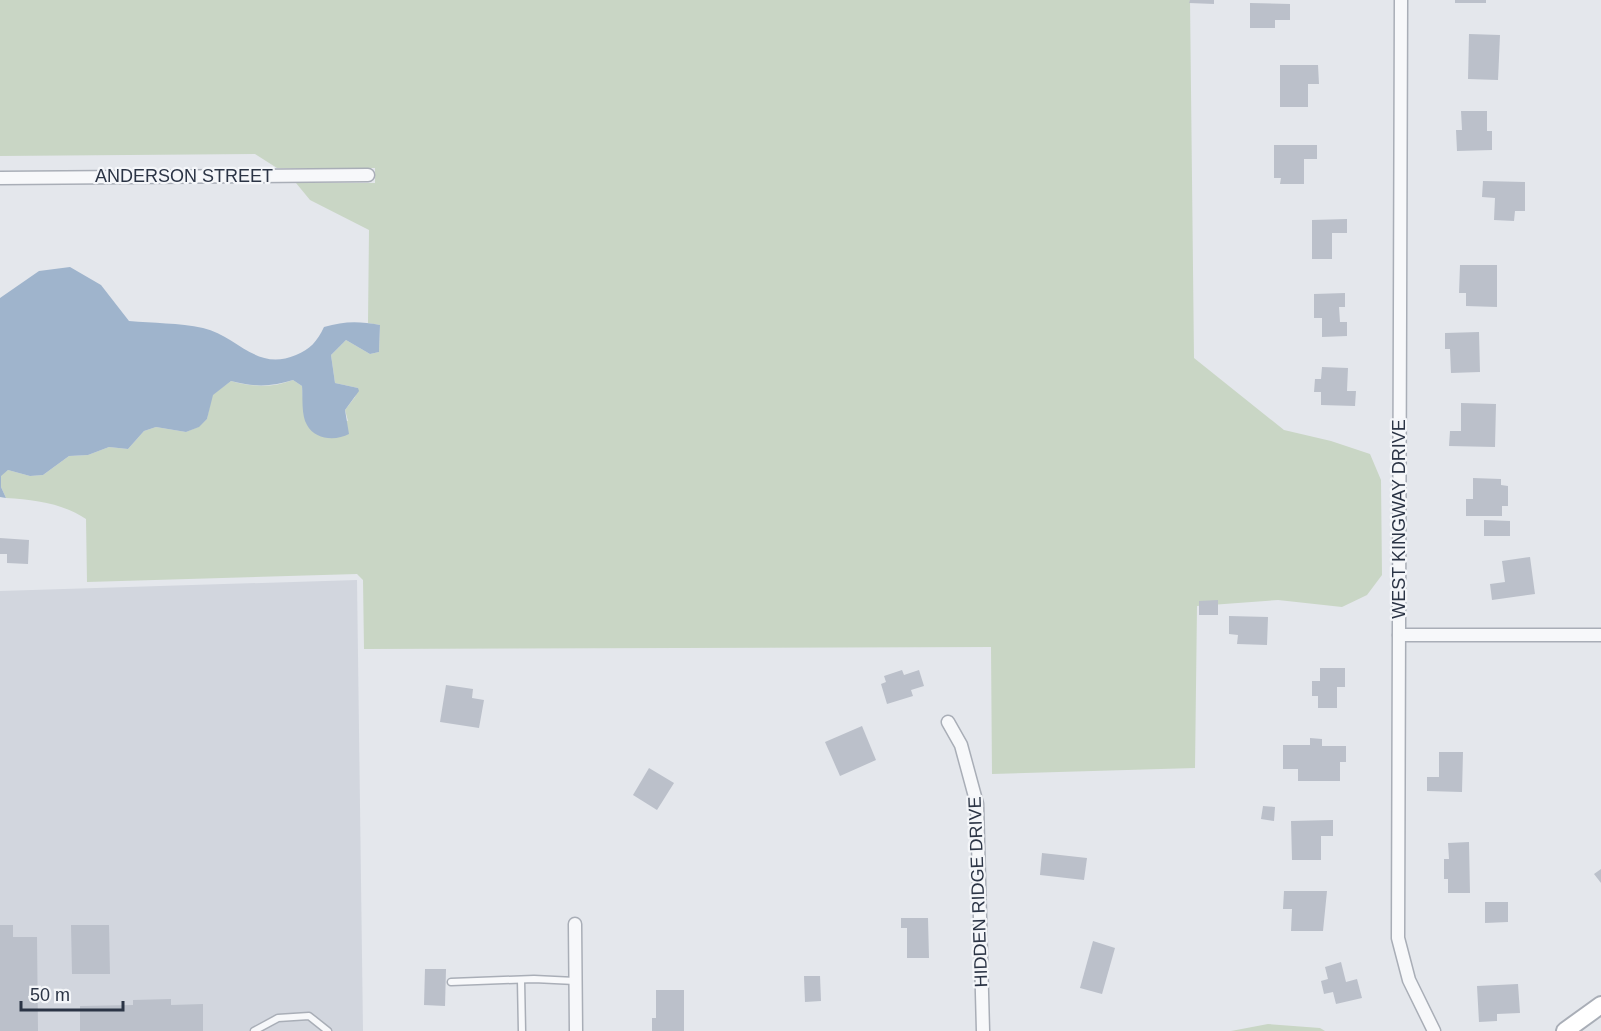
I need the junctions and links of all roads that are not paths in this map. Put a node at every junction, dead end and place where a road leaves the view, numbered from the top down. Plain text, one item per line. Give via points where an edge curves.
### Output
1 (1401, 0) edge
2 (368, 175) dead end
3 (0, 178) edge
4 (1399, 635) junction
5 (1601, 635) edge
6 (948, 722) dead end
7 (575, 924) dead end
8 (521, 980) junction
9 (575, 981) junction
10 (451, 982) dead end
11 (1601, 1005) edge
12 (254, 1031) edge
13 (328, 1031) edge
14 (522, 1031) edge
15 (576, 1031) edge
16 (983, 1031) edge
17 (1434, 1031) edge
18 (1565, 1031) edge

1 - 4 street, WEST KINGWAY DRIVE
2 - 3 street, ANDERSON STREET
4 - 5 street
4 - 17 street, WEST KINGWAY DRIVE via 1398,938 1409,980
6 - 16 street, HIDDEN RIDGE DRIVE via 961,745 977,804
7 - 9 street
8 - 9 lane
8 - 10 lane
8 - 14 lane
9 - 15 street
11 - 18 main road
12 - 13 lane via 278,1018 309,1016

